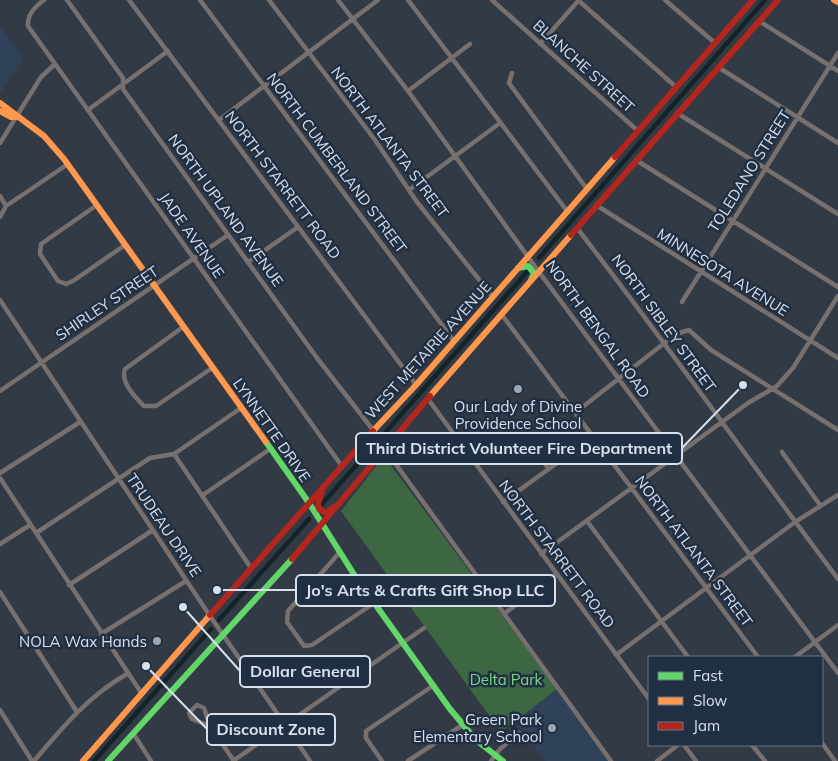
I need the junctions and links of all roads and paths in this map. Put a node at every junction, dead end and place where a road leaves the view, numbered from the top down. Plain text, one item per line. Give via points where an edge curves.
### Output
1 (67, 0) edge
2 (130, 0) edge
3 (200, 0) edge
4 (269, 0) edge
5 (338, 0) edge
6 (378, 0) edge
7 (408, 0) edge
8 (492, 0) edge
9 (579, 0) edge
10 (665, 0) edge
11 (753, 0) edge
12 (778, 0) edge
13 (834, 0) edge
14 (41, 1) edge
15 (838, 2) edge
16 (353, 19) junction
17 (759, 21) junction
18 (715, 43) junction
19 (470, 44) dead end
20 (540, 44) junction
21 (168, 51) junction
22 (307, 53) junction
23 (838, 53) edge
24 (453, 59) junction
25 (55, 64) junction
26 (830, 66) junction
27 (718, 67) junction
28 (838, 71) edge
29 (512, 73) dead end
30 (123, 84) junction
31 (263, 86) junction
32 (676, 87) junction
33 (408, 91) junction
34 (0, 103) edge
35 (88, 110) junction
36 (0, 111) edge
37 (677, 113) junction
38 (16, 117) junction
39 (798, 117) junction
40 (219, 120) junction
41 (500, 123) junction
42 (638, 131) junction
43 (0, 143) edge
44 (838, 143) edge
45 (455, 156) junction
46 (636, 160) junction
47 (68, 164) junction
48 (765, 168) junction
49 (587, 189) junction
50 (409, 190) junction
51 (0, 196) edge
52 (97, 205) junction
53 (6, 206) junction
54 (596, 206) junction
55 (567, 211) junction
56 (838, 214) edge
57 (0, 217) edge
58 (732, 220) junction
59 (298, 227) junction
60 (577, 228) junction
61 (228, 236) junction
62 (125, 245) junction
63 (529, 255) junction
64 (194, 259) junction
65 (248, 262) junction
66 (518, 268) junction
67 (539, 272) junction
68 (700, 272) junction
69 (529, 284) junction
70 (155, 286) junction
71 (838, 286) edge
72 (838, 296) edge
73 (492, 297) junction
74 (0, 300) edge
75 (682, 302) dead end
76 (2, 306) edge
77 (502, 315) junction
78 (183, 327) junction
79 (810, 340) junction
80 (454, 341) junction
81 (665, 343) junction
82 (838, 358) edge
83 (41, 363) junction
84 (212, 368) junction
85 (619, 378) junction
86 (416, 385) junction
87 (772, 388) junction
88 (0, 391) edge
89 (428, 399) junction
90 (241, 408) junction
91 (576, 412) junction
92 (80, 422) junction
93 (721, 422) junction
94 (372, 430) junction
95 (838, 430) edge
96 (593, 436) junction
97 (525, 437) dead end
98 (384, 448) junction
99 (270, 449) junction
100 (782, 452) dead end
101 (174, 454) junction
102 (676, 455) junction
103 (340, 465) junction
104 (549, 468) junction
105 (0, 473) edge
106 (0, 478) edge
107 (119, 479) junction
108 (327, 480) junction
109 (631, 488) junction
110 (203, 495) junction
111 (838, 495) edge
112 (503, 502) junction
113 (308, 503) junction
114 (340, 503) junction
115 (820, 505) junction
116 (587, 521) junction
117 (795, 522) junction
118 (30, 525) junction
119 (322, 526) junction
120 (153, 530) junction
121 (36, 533) junction
122 (0, 544) edge
123 (340, 552) junction
124 (541, 554) junction
125 (750, 555) junction
126 (251, 568) junction
127 (556, 574) junction
128 (838, 579) edge
129 (186, 581) junction
130 (69, 585) junction
131 (706, 588) junction
132 (0, 592) edge
133 (374, 603) junction
134 (504, 614) junction
135 (210, 616) junction
136 (662, 622) junction
137 (838, 625) edge
138 (424, 628) dead end
139 (101, 634) junction
140 (223, 635) junction
141 (815, 642) junction
142 (404, 644) junction
143 (616, 655) junction
144 (687, 656) edge
145 (757, 656) edge
146 (797, 656) edge
147 (838, 673) edge
148 (127, 674) junction
149 (434, 685) junction
150 (142, 694) junction
151 (648, 698) edge
152 (0, 710) edge
153 (77, 712) junction
154 (286, 724) junction
155 (464, 724) junction
156 (210, 726) junction
157 (132, 733) junction
158 (519, 733) dead end
159 (823, 744) edge
160 (677, 746) edge
161 (685, 746) edge
162 (753, 746) edge
163 (492, 759) edge
164 (83, 760) edge
165 (33, 761) edge
166 (108, 761) edge
167 (151, 761) edge
168 (234, 761) edge
169 (310, 761) edge
170 (382, 761) edge
171 (408, 761) edge
172 (503, 761) edge
173 (611, 761) edge
174 (657, 761) edge
175 (696, 761) edge
176 (765, 761) edge
177 (835, 761) edge

1 - 30 street, NORTH UPLAND AVENUE via 123,78
2 - 21 street, NORTH STARRETT ROAD
3 - 31 street, NORTH CUMBERLAND STREET
4 - 22 street, NORTH ATLANTA STREET
5 - 16 street, NORTH BENGAL ROAD
6 - 16 street
7 - 24 street
8 - 20 street, BLANCHE STREET
9 - 20 street
9 - 32 street
10 - 18 street
11 - 18 main road, WEST METAIRIE AVENUE
12 - 17 main road, WEST METAIRIE AVENUE
13 - 15 main road
14 - 25 street, JADE AVENUE via 29,18 28,26
16 - 22 street
16 - 33 street, NORTH BENGAL ROAD
17 - 26 street
17 - 27 main road, WEST METAIRIE AVENUE
18 - 32 main road, WEST METAIRIE AVENUE
19 - 24 street
20 - 42 street, BLANCHE STREET
21 - 30 street
21 - 40 street, NORTH STARRETT ROAD
22 - 31 street
22 - 50 street, NORTH ATLANTA STREET via 375,140
23 - 26 street, TOLEDANO STREET
24 - 33 street
24 - 41 street
25 - 35 street, JADE AVENUE
25 - 38 street via 41,77
26 - 28 street
26 - 39 street, TOLEDANO STREET
27 - 37 main road, WEST METAIRIE AVENUE
27 - 39 street
29 - 49 street via 509,83
30 - 35 street
30 - 61 street, NORTH UPLAND AVENUE via 123,89
31 - 40 street
31 - 80 street, NORTH CUMBERLAND STREET
32 - 42 main road, WEST METAIRIE AVENUE
33 - 45 street, NORTH BENGAL ROAD
34 - 38 main road, LYNNETTE DRIVE
35 - 64 street, JADE AVENUE
36 - 38 main road, LYNNETTE DRIVE
37 - 46 main road, WEST METAIRIE AVENUE
37 - 48 street
38 - 43 street
38 - 47 main road, LYNNETTE DRIVE via 44,136
39 - 44 street
39 - 48 street, TOLEDANO STREET
40 - 59 street, NORTH STARRETT ROAD
41 - 45 street
41 - 55 street
42 - 49 main road, WEST METAIRIE AVENUE
45 - 50 street
45 - 63 street, NORTH BENGAL ROAD
46 - 54 main road, WEST METAIRIE AVENUE
46 - 58 street
47 - 52 main road, LYNNETTE DRIVE
47 - 53 street
48 - 56 street
48 - 58 street, TOLEDANO STREET
49 - 55 main road, WEST METAIRIE AVENUE
50 - 73 street, NORTH ATLANTA STREET
51 - 53 street
52 - 62 main road, LYNNETTE DRIVE
52 - 62 street via 41,244 40,254 58,282 66,284 73,281
53 - 57 street
54 - 60 main road, WEST METAIRIE AVENUE
54 - 68 street, MINNESOTA AVENUE
55 - 63 main road, WEST METAIRIE AVENUE
58 - 68 street, TOLEDANO STREET
58 - 71 street
59 - 65 street
59 - 86 street, NORTH STARRETT ROAD
60 - 67 main road, WEST METAIRIE AVENUE
60 - 81 street, NORTH SIBLEY STREET
61 - 64 street, SHIRLEY STREET
61 - 65 street, NORTH UPLAND AVENUE
62 - 70 main road, LYNNETTE DRIVE
63 - 66 main road, WEST METAIRIE AVENUE
63 - 67 street, NORTH BENGAL ROAD
64 - 70 street, SHIRLEY STREET
64 - 103 street, JADE AVENUE
65 - 94 street, NORTH UPLAND AVENUE
66 - 69 main road via 528,266 532,269 534,273
66 - 73 main road, WEST METAIRIE AVENUE
67 - 69 main road, WEST METAIRIE AVENUE
67 - 85 street, NORTH BENGAL ROAD
68 - 75 street, TOLEDANO STREET
68 - 79 street, MINNESOTA AVENUE
69 - 77 main road, WEST METAIRIE AVENUE
70 - 78 main road, LYNNETTE DRIVE
70 - 83 street, SHIRLEY STREET
72 - 79 street
73 - 80 main road, WEST METAIRIE AVENUE
74 - 76 street, TRUDEAU DRIVE
76 - 83 street, TRUDEAU DRIVE
77 - 89 main road, WEST METAIRIE AVENUE
77 - 91 street, NORTH ATLANTA STREET
78 - 84 main road, LYNNETTE DRIVE
78 - 84 street via 125,369 125,382 137,400 144,406 156,406
79 - 82 street, MINNESOTA AVENUE
79 - 87 street via 793,368
80 - 86 main road, WEST METAIRIE AVENUE
81 - 85 street
81 - 87 street via 689,330 711,350
81 - 93 street, NORTH SIBLEY STREET
83 - 88 street, SHIRLEY STREET
83 - 92 street, TRUDEAU DRIVE
84 - 90 main road, LYNNETTE DRIVE
85 - 91 street
85 - 102 street, NORTH BENGAL ROAD
86 - 94 main road, WEST METAIRIE AVENUE
87 - 93 street
87 - 95 street
89 - 98 main road, WEST METAIRIE AVENUE
89 - 112 street, NORTH STARRETT ROAD
90 - 99 main road, LYNNETTE DRIVE
90 - 101 street
91 - 96 street, NORTH ATLANTA STREET
92 - 105 street
92 - 107 street, TRUDEAU DRIVE
93 - 102 street
93 - 117 street, NORTH SIBLEY STREET
94 - 103 main road, WEST METAIRIE AVENUE
96 - 104 street
96 - 109 street, NORTH ATLANTA STREET
97 - 104 street
98 - 114 main road, WEST METAIRIE AVENUE
98 - 134 street
99 - 110 street
99 - 113 main road, LYNNETTE DRIVE
100 - 115 street
101 - 107 street via 150,458
101 - 110 street
102 - 109 street
102 - 125 street, NORTH BENGAL ROAD
103 - 108 main road, WEST METAIRIE AVENUE
104 - 112 street
106 - 118 street
107 - 120 street, TRUDEAU DRIVE
107 - 121 street
108 - 113 main road, WEST METAIRIE AVENUE
108 - 114 main road via 319,495 319,510 326,513
109 - 116 street
109 - 131 street, NORTH ATLANTA STREET
110 - 126 street
111 - 115 street
112 - 124 street, NORTH STARRETT ROAD
113 - 119 main road, LYNNETTE DRIVE
113 - 126 main road, WEST METAIRIE AVENUE
114 - 119 main road, WEST METAIRIE AVENUE
115 - 117 street
116 - 124 street
116 - 136 street
117 - 125 street
117 - 128 street, NORTH SIBLEY STREET
118 - 121 street
118 - 122 street
119 - 123 main road, LYNNETTE DRIVE
119 - 140 main road, WEST METAIRIE AVENUE
120 - 129 street, TRUDEAU DRIVE
120 - 130 street
121 - 130 street
123 - 133 main road, LYNNETTE DRIVE
123 - 133 street via 288,611 287,622 304,646 312,645
124 - 127 street, NORTH STARRETT ROAD
125 - 131 street
125 - 141 street, NORTH BENGAL ROAD
126 - 135 main road, WEST METAIRIE AVENUE
127 - 134 street
127 - 143 street, NORTH STARRETT ROAD
129 - 135 street, TRUDEAU DRIVE
129 - 139 street
130 - 139 street
131 - 136 street
131 - 145 street, NORTH ATLANTA STREET
132 - 153 street
133 - 142 main road, LYNNETTE DRIVE
134 - 173 street
135 - 140 street, TRUDEAU DRIVE
135 - 150 main road, WEST METAIRIE AVENUE
136 - 143 street
136 - 144 street
137 - 141 street
138 - 142 street
139 - 148 street
140 - 154 street, TRUDEAU DRIVE
140 - 157 main road, WEST METAIRIE AVENUE
141 - 146 street
141 - 147 street, NORTH BENGAL ROAD
142 - 149 main road, LYNNETTE DRIVE
142 - 154 street
143 - 151 street, NORTH STARRETT ROAD
148 - 150 street
148 - 153 street via 103,689
149 - 155 main road, LYNNETTE DRIVE
149 - 170 street via 366,732 366,738
150 - 164 main road, WEST METAIRIE AVENUE
152 - 165 street
153 - 165 street
154 - 168 street
154 - 169 street, TRUDEAU DRIVE
155 - 163 main road, LYNNETTE DRIVE
155 - 171 street
156 - 156 street via 192,719 189,714 197,704 204,708
156 - 168 street
157 - 166 main road, WEST METAIRIE AVENUE
157 - 167 street
158 - 163 street
159 - 177 street
160 - 174 street
161 - 175 street
162 - 176 street
163 - 172 main road, LYNNETTE DRIVE

